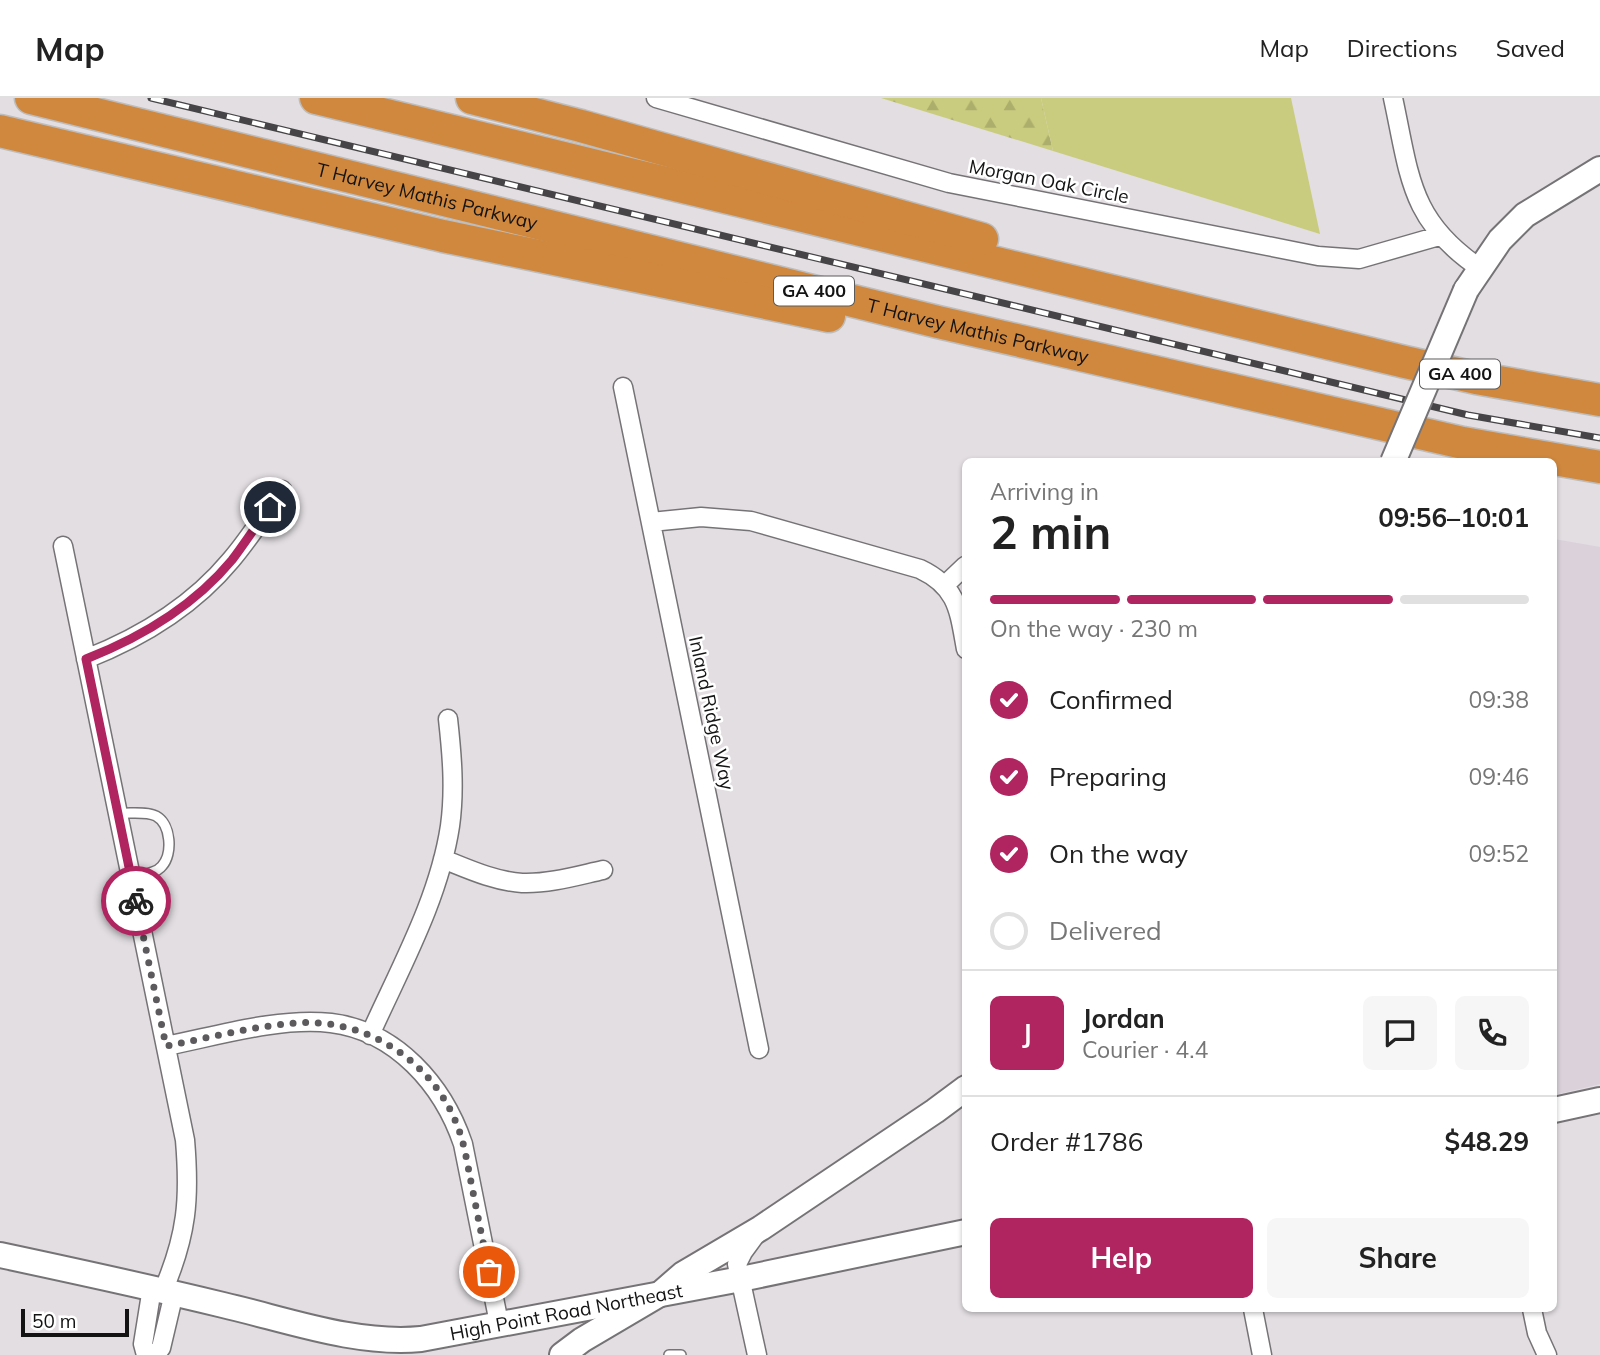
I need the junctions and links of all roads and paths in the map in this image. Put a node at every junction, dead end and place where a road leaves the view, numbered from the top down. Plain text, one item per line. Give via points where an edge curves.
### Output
1 (31, 98) edge
2 (316, 98) edge
3 (472, 98) edge
4 (656, 98) edge
5 (1393, 98) edge
6 (0, 131) edge
7 (0, 145) edge
8 (100, 154) junction
9 (1600, 169) edge
10 (1439, 236) junction
11 (1481, 269) junction
12 (938, 322) junction
13 (1322, 341) junction
14 (623, 387) dead end
15 (1600, 400) edge
16 (1395, 458) edge
17 (1549, 458) edge
18 (1557, 459) edge
19 (1600, 467) edge
20 (282, 489) dead end
21 (651, 522) junction
22 (63, 546) dead end
23 (962, 569) edge
24 (945, 585) junction
25 (962, 627) edge
26 (86, 659) junction
27 (448, 719) dead end
28 (118, 813) junction
29 (443, 859) junction
30 (603, 870) dead end
31 (131, 877) junction
32 (370, 1035) junction
33 (166, 1046) junction
34 (759, 1048) dead end
35 (962, 1091) edge
36 (1600, 1100) edge
37 (1557, 1109) edge
38 (761, 1228) junction
39 (962, 1233) edge
40 (0, 1255) edge
41 (741, 1279) junction
42 (163, 1290) junction
43 (660, 1294) junction
44 (1253, 1312) edge
45 (1533, 1312) edge
46 (499, 1323) junction
47 (146, 1355) edge
48 (154, 1355) edge
49 (562, 1355) edge
50 (669, 1355) edge
51 (681, 1355) edge
52 (757, 1355) edge
53 (1262, 1355) edge
54 (1547, 1355) edge

1 - 12 highway, T Harvey Mathis Parkway / GA 400
2 - 13 highway, GA 400
3 - 13 highway via 899,214
4 - 10 street, Morgan Oak Circle via 949,183 1318,256 1359,259
5 - 10 street via 1412,187
6 - 8 highway
7 - 8 highway
8 - 12 highway via 443,236 872,325
9 - 11 street via 1525,215 1500,240
10 - 11 street
11 - 16 street, bridge via 1466,290
12 - 17 highway, T Harvey Mathis Parkway / GA 400 via 1463,443
13 - 15 highway, GA 400 via 1476,378
14 - 21 street, Inland Ridge Way
18 - 19 highway, T Harvey Mathis Parkway / GA 400
20 - 26 street via 232,559 194,598 145,632
21 - 24 street via 701,517 751,521 920,569
21 - 34 street, Inland Ridge Way
22 - 26 street
23 - 24 street
24 - 25 street via 954,597
26 - 28 street
27 - 29 street via 453,788
28 - 31 street
28 - 31 lane via 150,814 164,822 168,832 162,867
29 - 30 street via 483,876 521,883
29 - 32 street
31 - 33 street
32 - 33 street via 331,1023 299,1023
32 - 46 street via 419,1068 455,1119
33 - 42 street via 185,1140 188,1183 182,1238
35 - 38 street
36 - 37 street
38 - 41 street via 737,1264
38 - 43 street via 683,1274
39 - 41 street, High Point Road Northeast
40 - 42 street, High Point Road Northeast
41 - 43 street, High Point Road Northeast
41 - 52 street
42 - 46 street, High Point Road Northeast via 377,1340 421,1339
42 - 47 street via 143,1344
42 - 48 street via 161,1348
43 - 46 street, High Point Road Northeast
43 - 49 street
44 - 53 street
45 - 54 street
50 - 51 lane

